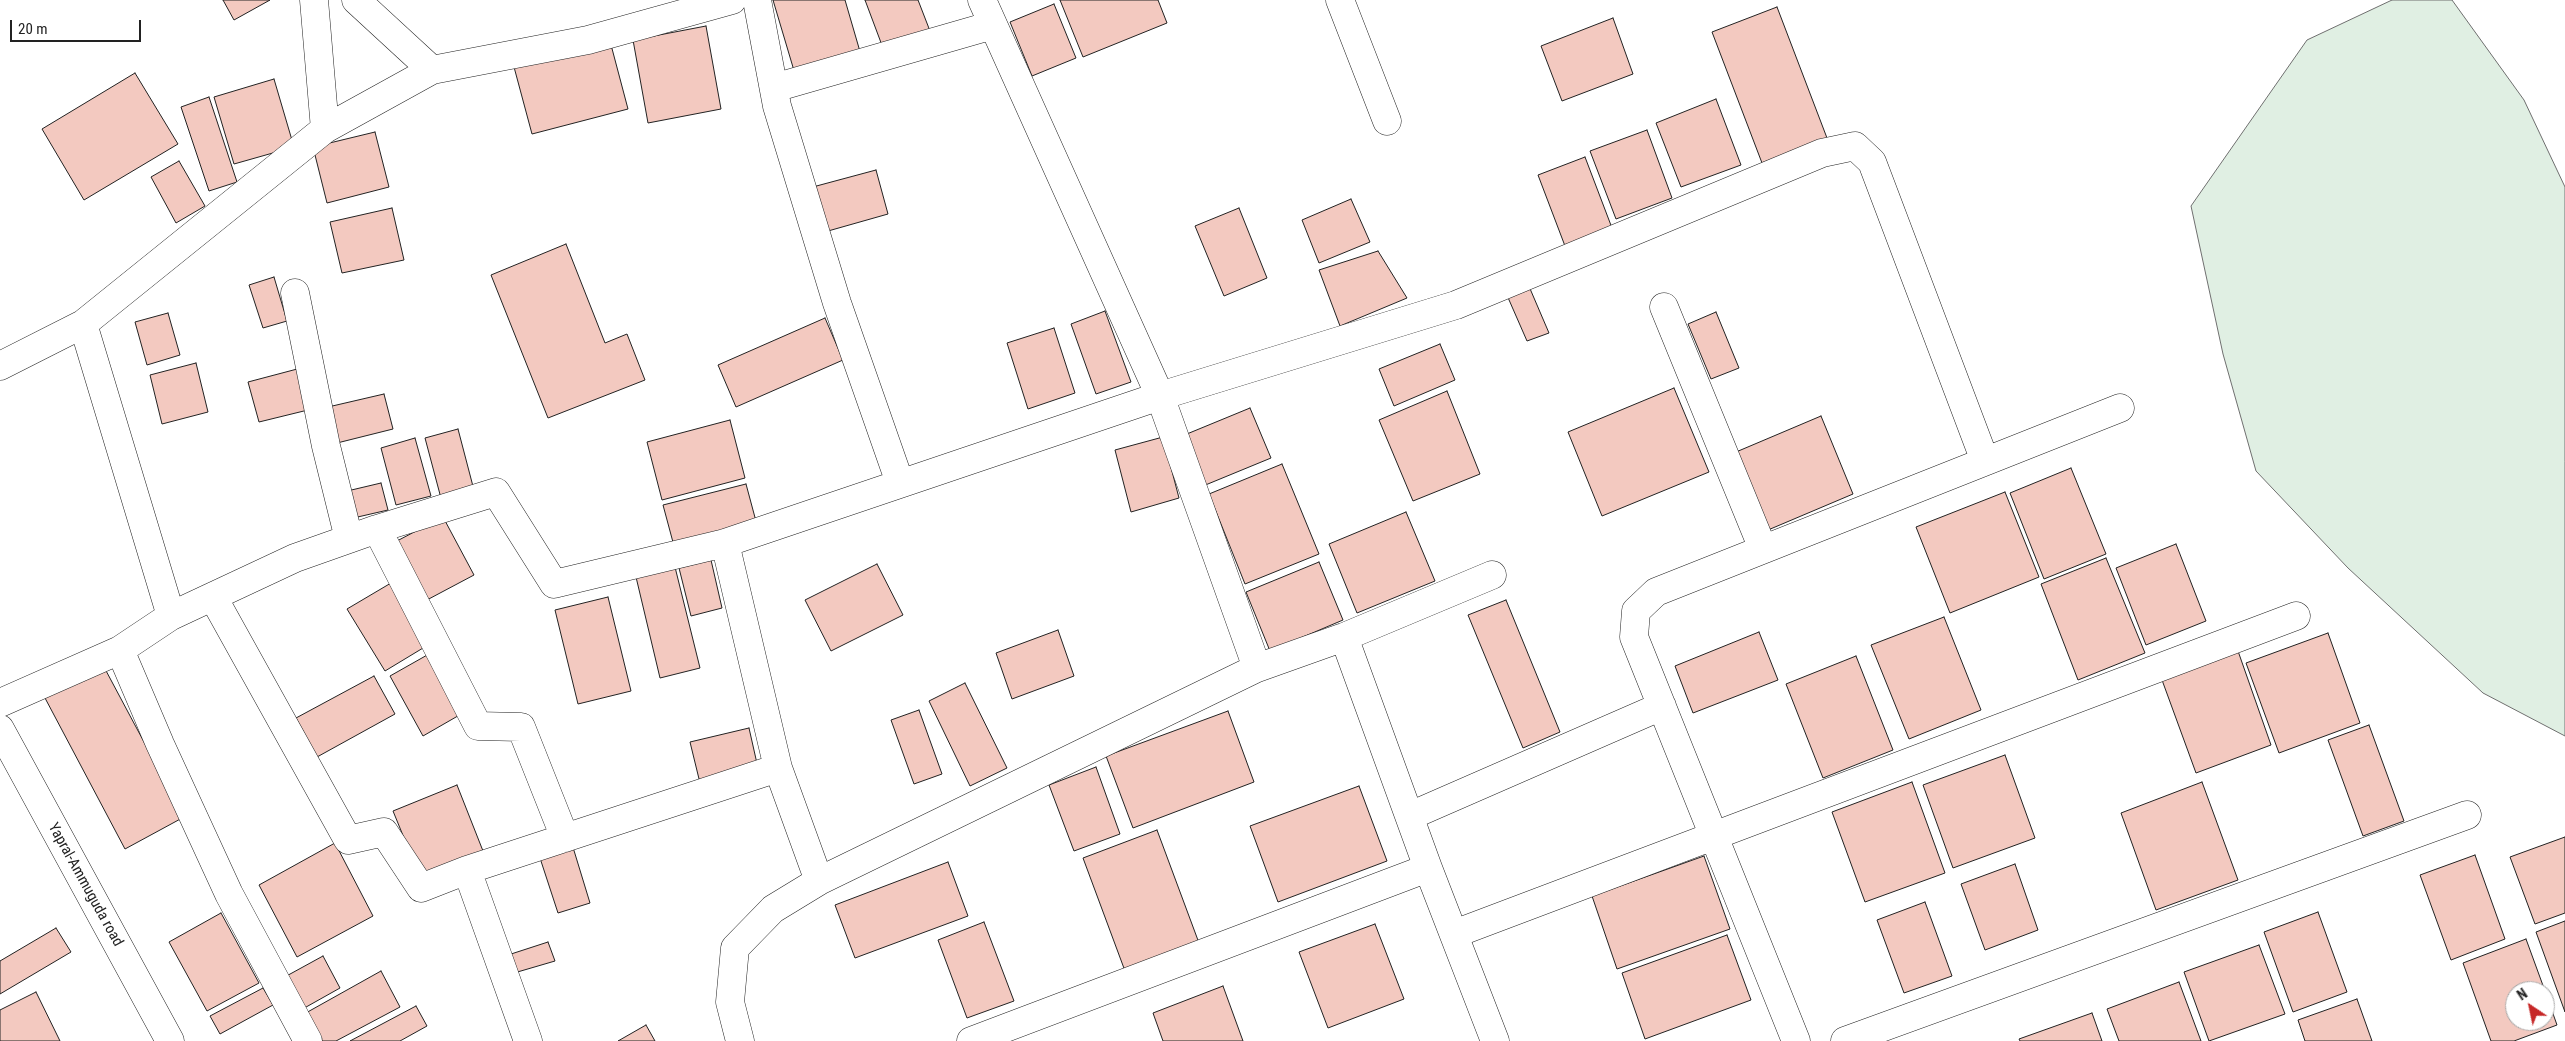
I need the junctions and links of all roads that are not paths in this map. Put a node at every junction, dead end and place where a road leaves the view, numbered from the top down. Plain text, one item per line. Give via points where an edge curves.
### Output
1 (314, 0) edge
2 (356, 0) edge
3 (732, 0) edge
4 (757, 0) edge
5 (982, 0) edge
6 (1340, 0) edge
7 (993, 25) junction
8 (432, 70) junction
9 (774, 88) junction
10 (1387, 121) dead end
11 (326, 129) junction
12 (295, 293) dead end
13 (1664, 307) dead end
14 (83, 324) junction
15 (0, 366) edge
16 (1160, 396) junction
17 (2120, 408) dead end
18 (1985, 461) junction
19 (900, 484) junction
20 (377, 529) junction
21 (349, 539) junction
22 (725, 543) junction
23 (1763, 549) junction
24 (1492, 575) dead end
25 (213, 596) junction
26 (171, 616) junction
27 (2296, 616) dead end
28 (1344, 637) junction
29 (120, 650) junction
30 (1256, 668) junction
31 (0, 703) edge
32 (1662, 706) junction
33 (0, 729) edge
34 (8, 764) edge
35 (778, 768) junction
36 (2467, 815) dead end
37 (1410, 816) junction
38 (1714, 836) junction
39 (565, 838) junction
40 (1428, 868) junction
41 (467, 870) junction
42 (819, 881) junction
43 (1454, 934) junction
44 (170, 1041) edge
45 (308, 1041) edge
46 (528, 1041) edge
47 (740, 1041) edge
48 (971, 1041) edge
49 (1495, 1041) edge
50 (1796, 1041) edge
51 (1845, 1041) edge

1 - 11 street
2 - 8 street
3 - 8 street via 588,40
4 - 9 street
5 - 7 street
6 - 10 street
7 - 9 street
7 - 16 street
8 - 11 street
9 - 19 street via 837,303
11 - 14 street
12 - 21 street via 326,446
13 - 23 street
14 - 15 street
14 - 26 street
16 - 18 street via 1456,305 1822,153 1855,146 1872,162
16 - 19 street
16 - 30 street
17 - 18 street
18 - 23 street
19 - 22 street
20 - 21 street
20 - 22 street via 496,492 554,584
20 - 39 street via 478,726 521,727
21 - 25 street via 295,558
22 - 35 street
23 - 32 street via 1656,592 1636,611 1634,637
24 - 28 street
25 - 26 street
25 - 41 street via 348,840 384,832 421,888
26 - 29 street
27 - 38 street
28 - 30 street
28 - 37 street
29 - 31 street
29 - 45 street via 229,894
30 - 42 street
32 - 37 street
32 - 38 street
33 - 34 street, Yapral-Ammuguda road
34 - 44 street, Yapral-Ammuguda road
35 - 39 street
35 - 42 street
36 - 51 street
37 - 40 street
38 - 43 street
38 - 50 street
39 - 41 street
40 - 43 street
40 - 48 street
41 - 46 street
42 - 47 street via 773,909 736,948 730,1002
43 - 49 street

